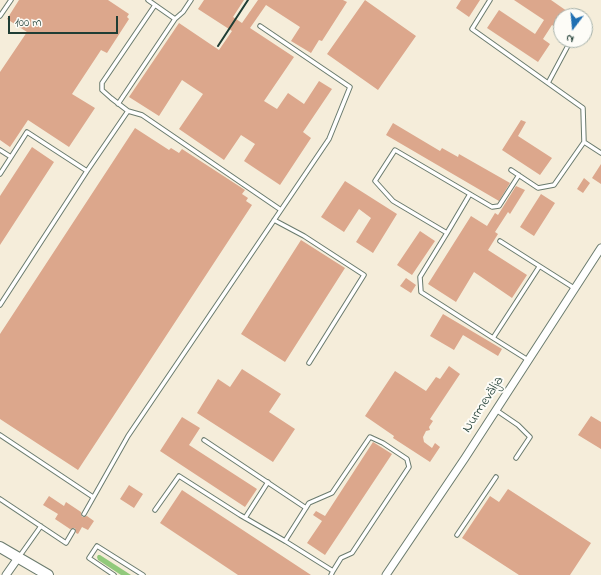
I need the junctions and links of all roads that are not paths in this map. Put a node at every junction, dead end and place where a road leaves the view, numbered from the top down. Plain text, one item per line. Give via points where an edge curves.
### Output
1 (11, 0) edge
2 (148, 0) edge
3 (191, 0) edge
4 (490, 0) edge
5 (155, 5) junction
6 (0, 16) edge
7 (175, 18) junction
8 (260, 26) dead end
9 (567, 48) edge
10 (548, 83) junction
11 (118, 104) junction
12 (128, 111) junction
13 (584, 142) junction
14 (0, 150) edge
15 (601, 153) edge
16 (11, 157) junction
17 (511, 170) dead end
18 (87, 171) junction
19 (0, 174) edge
20 (519, 175) junction
21 (470, 194) junction
22 (281, 210) junction
23 (274, 220) junction
24 (447, 233) junction
25 (500, 241) dead end
26 (601, 248) edge
27 (539, 267) junction
28 (575, 289) junction
29 (0, 305) edge
30 (492, 338) junction
31 (528, 360) junction
32 (309, 363) dead end
33 (496, 410) junction
34 (0, 435) edge
35 (204, 440) dead end
36 (516, 458) dead end
37 (496, 476) dead end
38 (268, 482) junction
39 (93, 497) junction
40 (0, 500) edge
41 (306, 508) junction
42 (155, 510) dead end
43 (84, 514) dead end
44 (245, 518) junction
45 (41, 526) junction
46 (73, 531) dead end
47 (457, 535) dead end
48 (285, 541) junction
49 (0, 547) edge
50 (18, 558) junction
51 (333, 571) junction
52 (6, 575) edge
53 (48, 575) edge
54 (114, 575) edge
55 (143, 575) edge
56 (330, 575) edge
57 (386, 575) edge

1 - 6 lane
2 - 5 lane
3 - 7 lane
4 - 10 lane via 472,29
5 - 7 lane
5 - 11 lane via 102,83 102,90
7 - 11 lane
8 - 22 lane via 350,87 329,139
9 - 10 lane
10 - 13 lane via 583,108
11 - 12 lane
12 - 18 lane
12 - 22 lane via 142,115
13 - 15 lane
13 - 20 lane via 554,185 538,188
14 - 16 lane
16 - 18 lane via 28,132
16 - 19 lane
17 - 20 lane
18 - 29 lane
20 - 21 lane via 499,206 492,207
21 - 24 lane
21 - 24 lane via 395,150 375,181 393,202
22 - 23 lane
23 - 32 lane via 364,275
23 - 39 lane via 128,436
24 - 30 lane via 420,277 421,292
25 - 27 lane
26 - 28 street, Nurmevälja
27 - 28 lane
27 - 30 lane
28 - 31 street, Nurmevälja
30 - 31 lane
31 - 33 street, Nurmevälja
33 - 36 lane via 530,437
33 - 57 street, Nurmevälja
34 - 39 lane
35 - 38 lane
37 - 47 lane
38 - 41 lane
38 - 44 lane
39 - 43 lane
40 - 45 lane
41 - 48 lane
41 - 51 lane via 309,503 332,494 370,437 407,458 408,467 404,474 352,553 341,558
42 - 44 lane via 179,476
44 - 48 lane
45 - 46 lane via 66,543
45 - 50 lane
48 - 51 lane
49 - 50 main road
50 - 52 street
50 - 53 main road
51 - 56 lane
54 - 55 lane via 89,558 97,546

